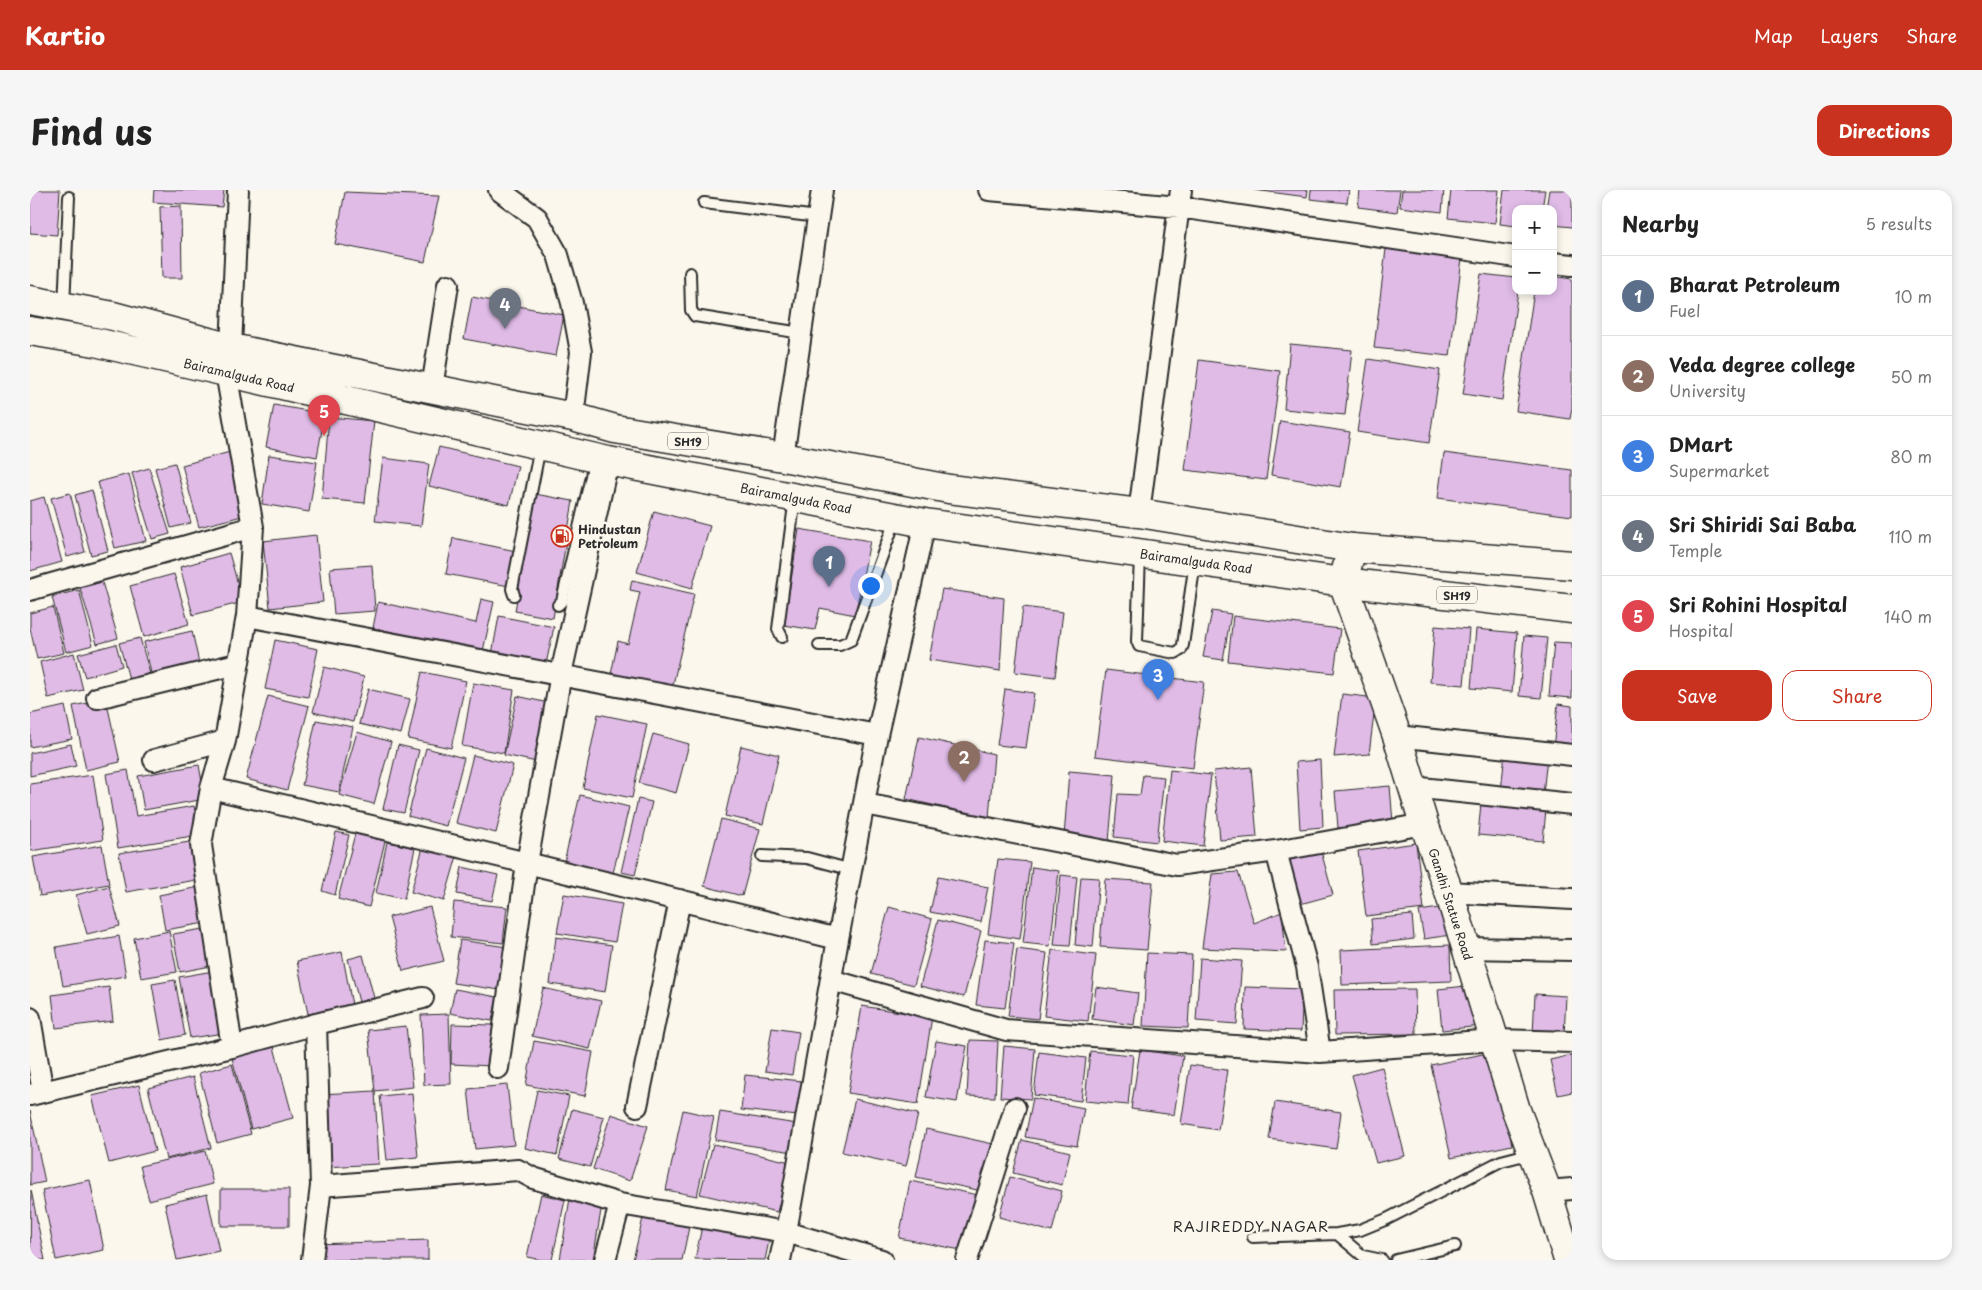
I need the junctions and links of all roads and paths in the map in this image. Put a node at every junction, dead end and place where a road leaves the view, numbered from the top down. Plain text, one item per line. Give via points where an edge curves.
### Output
1 (238, 190) edge
2 (499, 190) edge
3 (822, 190) edge
4 (989, 190) edge
5 (69, 197) dead end
6 (1180, 198) edge
7 (704, 203) dead end
8 (818, 217) junction
9 (1512, 256) edge
10 (1557, 263) edge
11 (1572, 265) edge
12 (690, 274) dead end
13 (448, 285) dead end
14 (30, 300) edge
15 (64, 306) junction
16 (30, 330) edge
17 (801, 333) junction
18 (228, 360) junction
19 (432, 388) junction
20 (572, 417) junction
21 (540, 445) junction
22 (782, 457) junction
23 (602, 460) junction
24 (795, 497) junction
25 (1139, 514) junction
26 (896, 517) junction
27 (925, 523) junction
28 (254, 527) junction
29 (1352, 548) junction
30 (1140, 553) junction
31 (1195, 561) junction
32 (1572, 565) edge
33 (1343, 582) junction
34 (30, 590) edge
35 (514, 595) dead end
36 (558, 605) dead end
37 (1572, 609) edge
38 (247, 616) junction
39 (782, 637) dead end
40 (819, 644) dead end
41 (237, 664) junction
42 (561, 674) junction
43 (97, 698) dead end
44 (878, 735) junction
45 (1397, 736) junction
46 (225, 741) junction
47 (1572, 755) edge
48 (154, 760) dead end
49 (1412, 787) junction
50 (211, 788) junction
51 (865, 804) junction
52 (1572, 804) edge
53 (1424, 824) junction
54 (1276, 851) junction
55 (762, 856) dead end
56 (527, 863) junction
57 (852, 870) junction
58 (1449, 892) junction
59 (1572, 899) edge
60 (680, 900) junction
61 (838, 939) junction
62 (1466, 948) junction
63 (1572, 950) edge
64 (831, 980) junction
65 (423, 998) dead end
66 (30, 1018) edge
67 (316, 1024) junction
68 (1496, 1040) junction
69 (1572, 1042) edge
70 (232, 1047) junction
71 (1320, 1052) junction
72 (498, 1068) dead end
73 (36, 1093) edge
74 (638, 1106) dead end
75 (1016, 1108) dead end
76 (1533, 1153) junction
77 (321, 1186) junction
78 (1560, 1190) edge
79 (620, 1204) junction
80 (786, 1232) junction
81 (1337, 1234) junction
82 (1253, 1237) dead end
83 (1455, 1246) dead end
84 (312, 1260) edge
85 (605, 1260) edge
86 (780, 1260) edge
87 (882, 1260) edge
88 (967, 1260) edge
89 (1382, 1260) edge
90 (1396, 1260) edge
91 (1568, 1260) edge

1 - 18 street
2 - 20 street via 537,218 558,255 572,303 581,352
3 - 8 street
4 - 6 street
5 - 15 lane
6 - 9 street
6 - 25 street
7 - 8 lane
8 - 17 street
10 - 11 street
12 - 17 lane via 691,310 695,316
13 - 19 street
14 - 15 main road, Bairamalguda Road / SH19
15 - 18 main road, Bairamalguda Road / SH19 via 113,316
16 - 18 main road, Bairamalguda Road / SH19
17 - 22 street
18 - 19 main road, Bairamalguda Road / SH19
18 - 21 main road, Bairamalguda Road / SH19
18 - 28 street
19 - 20 main road, Bairamalguda Road / SH19
20 - 22 main road, Bairamalguda Road / SH19 via 615,429
21 - 23 main road, Bairamalguda Road / SH19
21 - 35 lane via 512,589
22 - 25 main road, Bairamalguda Road / SH19 via 949,489
23 - 24 main road, Bairamalguda Road / SH19
23 - 36 lane via 562,601
23 - 42 street
24 - 26 main road, Bairamalguda Road / SH19
24 - 39 lane via 778,629
25 - 29 main road, Bairamalguda Road / SH19
26 - 27 main road, Bairamalguda Road / SH19
26 - 40 lane via 851,640 840,645
27 - 30 main road, Bairamalguda Road / SH19
27 - 44 street
28 - 34 street
28 - 38 street
29 - 32 main road, Bairamalguda Road / SH19
29 - 33 main road
30 - 31 main road, Bairamalguda Road / SH19
30 - 31 lane via 1137,641 1139,646 1175,653 1183,645
31 - 33 main road, Bairamalguda Road / SH19
33 - 37 main road, Bairamalguda Road / SH19
33 - 45 main road, Gandhi Statue Road
38 - 41 street
38 - 42 street
41 - 43 street
41 - 46 street
42 - 44 street
42 - 56 street
44 - 51 street
45 - 47 street
45 - 49 main road, Gandhi Statue Road
46 - 48 street
46 - 50 street
49 - 52 street
49 - 53 main road, Gandhi Statue Road
50 - 56 street
50 - 70 street via 201,845
51 - 54 street via 1177,865
51 - 57 street
53 - 54 street
53 - 58 main road, Gandhi Statue Road
54 - 71 street via 1307,968
55 - 57 lane via 807,858
56 - 60 street
56 - 72 street
57 - 61 street
58 - 59 street
58 - 62 main road, Gandhi Statue Road
60 - 61 street
60 - 74 street
61 - 64 street
62 - 63 street
62 - 68 main road, Gandhi Statue Road
64 - 71 street via 1006,1030
64 - 80 street
65 - 67 street
66 - 73 street
67 - 70 street
67 - 77 street
68 - 69 street
68 - 71 street
68 - 76 main road, Gandhi Statue Road via 1516,1110
70 - 73 street
75 - 88 street
76 - 78 main road, Gandhi Statue Road
76 - 81 lane via 1501,1161 1387,1219 1360,1230
77 - 79 street via 518,1170 533,1178
77 - 84 street
78 - 91 main road, Gandhi Statue Road
79 - 80 street
79 - 85 street
80 - 86 street
80 - 87 street
81 - 82 lane
81 - 89 lane via 1363,1256
83 - 90 lane

